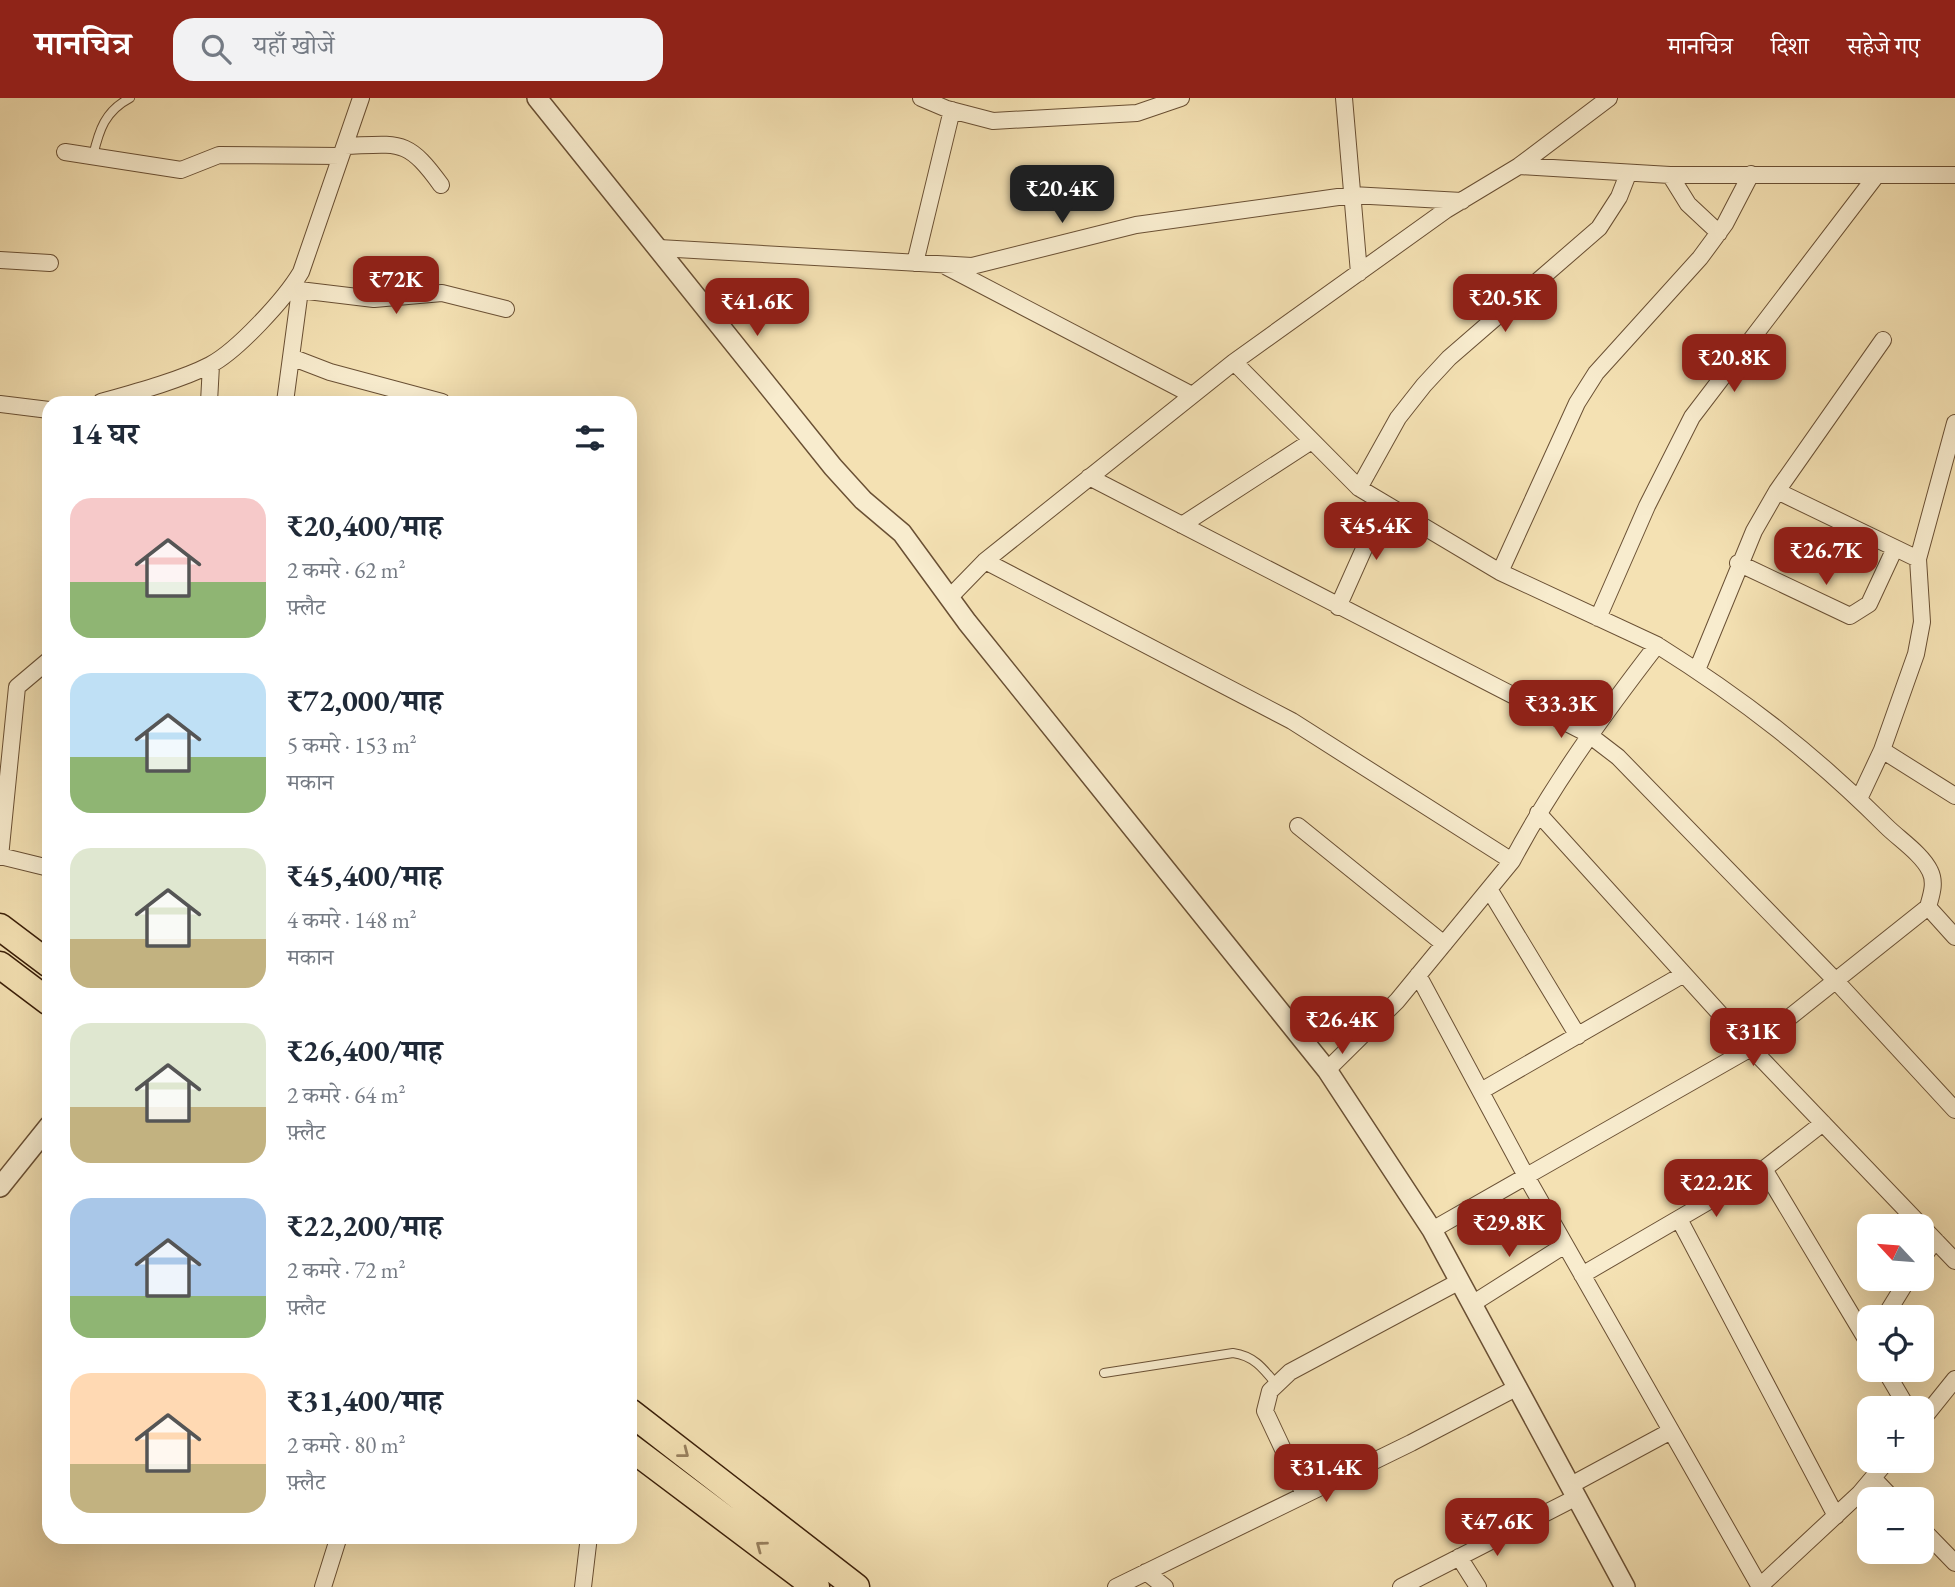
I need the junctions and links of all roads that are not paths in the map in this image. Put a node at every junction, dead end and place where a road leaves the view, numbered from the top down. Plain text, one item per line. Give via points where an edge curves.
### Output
1 (130, 98) edge
2 (360, 98) edge
3 (537, 98) edge
4 (921, 98) edge
5 (1181, 98) edge
6 (1344, 98) edge
7 (1609, 98) edge
8 (953, 110) junction
9 (343, 151) junction
10 (65, 152) dead end
11 (93, 156) junction
12 (1519, 166) junction
13 (1628, 174) junction
14 (1751, 174) junction
15 (1955, 175) edge
16 (1670, 176) junction
17 (1877, 176) junction
18 (441, 185) dead end
19 (1352, 195) junction
20 (1462, 201) junction
21 (1719, 233) junction
22 (659, 248) junction
23 (0, 260) edge
24 (915, 263) junction
25 (50, 264) dead end
26 (942, 265) junction
27 (1359, 273) junction
28 (296, 290) junction
29 (506, 309) dead end
30 (1882, 340) dead end
31 (291, 358) junction
32 (1234, 362) junction
33 (211, 365) junction
34 (1192, 395) junction
35 (119, 396) edge
36 (209, 396) edge
37 (286, 396) edge
38 (420, 396) edge
39 (0, 404) edge
40 (42, 409) edge
41 (1955, 423) edge
42 (1310, 442) junction
43 (1089, 477) junction
44 (1359, 488) junction
45 (1777, 491) junction
46 (1384, 503) junction
47 (1182, 525) junction
48 (1895, 548) junction
49 (1918, 559) junction
50 (985, 561) junction
51 (1738, 563) junction
52 (1500, 572) junction
53 (949, 598) junction
54 (1338, 607) junction
55 (1598, 618) junction
56 (1657, 645) junction
57 (42, 666) edge
58 (1697, 670) junction
59 (1588, 734) junction
60 (1882, 750) junction
61 (1955, 796) edge
62 (1859, 799) junction
63 (1538, 813) junction
64 (1298, 826) dead end
65 (0, 856) edge
66 (1512, 862) junction
67 (42, 866) edge
68 (1489, 889) junction
69 (1928, 907) junction
70 (0, 927) edge
71 (1955, 937) edge
72 (1444, 944) junction
73 (42, 959) edge
74 (0, 965) edge
75 (1685, 974) junction
76 (1418, 975) junction
77 (1836, 981) junction
78 (42, 997) edge
79 (1578, 1036) junction
80 (1751, 1048) junction
81 (1327, 1070) junction
82 (1482, 1091) junction
83 (1955, 1110) edge
84 (1823, 1124) junction
85 (42, 1135) edge
86 (1764, 1169) junction
87 (1526, 1176) junction
88 (0, 1187) edge
89 (1909, 1214) edge
90 (1679, 1219) junction
91 (1432, 1230) junction
92 (1934, 1240) edge
93 (1565, 1245) junction
94 (1955, 1261) edge
95 (1582, 1275) junction
96 (1460, 1281) junction
97 (1472, 1304) junction
98 (1857, 1324) edge
99 (1104, 1373) dead end
100 (1955, 1379) edge
101 (1276, 1384) junction
102 (1518, 1387) junction
103 (1934, 1405) edge
104 (637, 1417) edge
105 (1671, 1431) junction
106 (637, 1452) edge
107 (1877, 1473) edge
108 (1873, 1478) junction
109 (1882, 1487) edge
110 (1574, 1491) junction
111 (1304, 1494) junction
112 (1836, 1516) junction
113 (1934, 1541) edge
114 (336, 1544) edge
115 (588, 1544) edge
116 (1459, 1557) junction
117 (1955, 1563) edge
118 (1146, 1572) junction
119 (323, 1587) edge
120 (583, 1587) edge
121 (816, 1587) edge
122 (856, 1587) edge
123 (1116, 1587) edge
124 (1165, 1587) edge
125 (1401, 1587) edge
126 (1478, 1587) edge
127 (1625, 1587) edge
128 (1759, 1587) edge

1 - 11 lane via 117,105 100,126
2 - 9 street
3 - 22 street
4 - 8 street
5 - 8 street via 1137,113 993,121
6 - 19 street
7 - 12 street
8 - 24 street
9 - 11 street via 219,155 181,170
9 - 18 street via 397,144 420,155
9 - 28 street
10 - 11 street
12 - 13 street
12 - 20 street
13 - 16 street
13 - 44 street via 1599,228 1424,384 1398,418
14 - 16 street
14 - 17 street
14 - 21 street
15 - 17 street
16 - 21 street via 1682,197
17 - 55 street via 1692,417
19 - 20 street
19 - 26 street via 1136,225 972,266
19 - 27 street
20 - 27 street
21 - 52 street via 1596,373 1565,427
22 - 24 street
22 - 53 street via 833,467 902,533
23 - 25 street
24 - 26 street
26 - 34 street
27 - 32 street
28 - 29 street via 374,299 442,293
28 - 31 street
28 - 33 street
30 - 45 street
31 - 37 street
31 - 38 street
32 - 34 street
32 - 42 street
33 - 35 street
33 - 36 street
34 - 43 street
39 - 40 street
41 - 49 street
42 - 44 street
42 - 47 street
43 - 47 street
43 - 50 street
44 - 46 street
45 - 48 street
45 - 51 street
46 - 52 street
46 - 54 street
47 - 54 street
48 - 49 street
48 - 51 street via 1869,604 1850,617
49 - 60 street via 1922,622 1916,654
50 - 53 street
50 - 66 street via 1292,721
51 - 58 street
52 - 55 street
53 - 81 street
54 - 59 street
55 - 56 street
56 - 58 street
56 - 59 street
57 - 65 street via 17,687
58 - 62 street via 1774,723
59 - 63 street
59 - 77 street via 1618,757
60 - 61 street
60 - 62 street
62 - 69 street via 1931,872 1933,891
63 - 66 street
63 - 75 street
64 - 72 street
65 - 67 street
66 - 68 street
68 - 72 street
68 - 79 street
69 - 71 street
69 - 77 street
70 - 73 highway
72 - 76 street
74 - 78 highway
75 - 79 street
75 - 80 street
76 - 81 street
76 - 82 street
77 - 80 street
77 - 83 street
79 - 82 street
80 - 84 street
80 - 87 street
81 - 91 street
82 - 87 street
84 - 86 street
84 - 89 street
85 - 88 street
86 - 90 street
86 - 98 street
87 - 91 street
87 - 93 street
90 - 95 street
90 - 112 street
91 - 96 street
92 - 94 street
93 - 95 street
93 - 97 street
95 - 105 street
96 - 97 street
96 - 101 street via 1290,1372
97 - 102 street
99 - 101 lane via 1233,1353 1257,1362
100 - 103 street
101 - 111 street via 1265,1411
102 - 110 street
102 - 111 street
104 -> 122 highway
105 - 110 street
105 - 128 street
121 -> 106 highway
107 - 108 street
108 - 109 street
108 - 112 street
110 - 116 street
110 - 127 street
111 - 118 street
112 - 128 street
113 - 117 street
114 - 119 street
115 - 120 street
116 - 125 street
116 - 126 street
118 - 123 street
118 - 124 street

